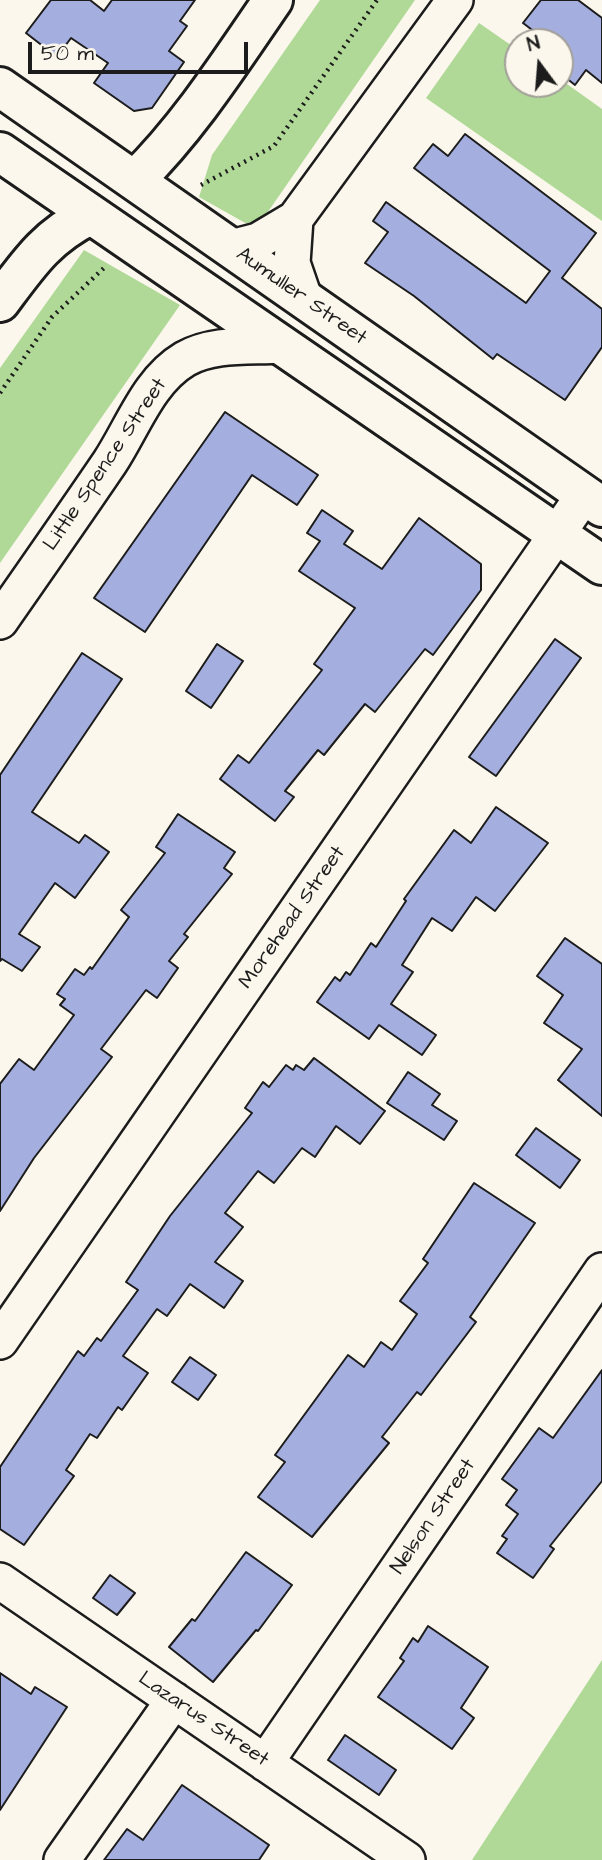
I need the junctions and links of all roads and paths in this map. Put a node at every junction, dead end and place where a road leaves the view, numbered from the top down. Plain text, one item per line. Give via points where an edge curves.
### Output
1 (274, 0) edge
2 (377, 0) edge
3 (455, 0) edge
4 (0, 87) edge
5 (0, 152) edge
6 (135, 180) junction
7 (198, 186) dead end
8 (90, 215) junction
9 (295, 219) junction
10 (231, 248) junction
11 (112, 261) dead end
12 (304, 298) junction
13 (0, 302) edge
14 (280, 345) junction
15 (0, 393) edge
16 (593, 501) edge
17 (558, 534) junction
18 (602, 565) edge
19 (0, 621) edge
20 (602, 1271) edge
21 (0, 1341) edge
22 (0, 1581) edge
23 (174, 1700) junction
24 (265, 1763) junction
25 (62, 1860) edge
26 (407, 1860) edge

1 - 6 main road via 158,157
2 - 7 path via 274,146
3 - 9 street
4 - 6 main road, Aumuller Street
5 - 8 main road
6 - 8 main road
6 - 10 main road, Aumuller Street
8 - 13 main road via 42,246
8 - 14 main road
9 - 10 street via 258,241
9 - 12 street via 292,263
10 - 12 main road, Aumuller Street
11 - 15 path via 52,317
12 - 16 main road, Aumuller Street
14 - 17 main road
14 - 19 street, Little Spence Street via 206,351 164,375
16 - 17 street, Morehead Street
17 - 18 main road
17 - 21 street, Morehead Street
20 - 24 street, Nelson Street
22 - 23 street, Lazarus Street
23 - 24 street, Lazarus Street
23 - 25 street
24 - 26 street, Lazarus Street

